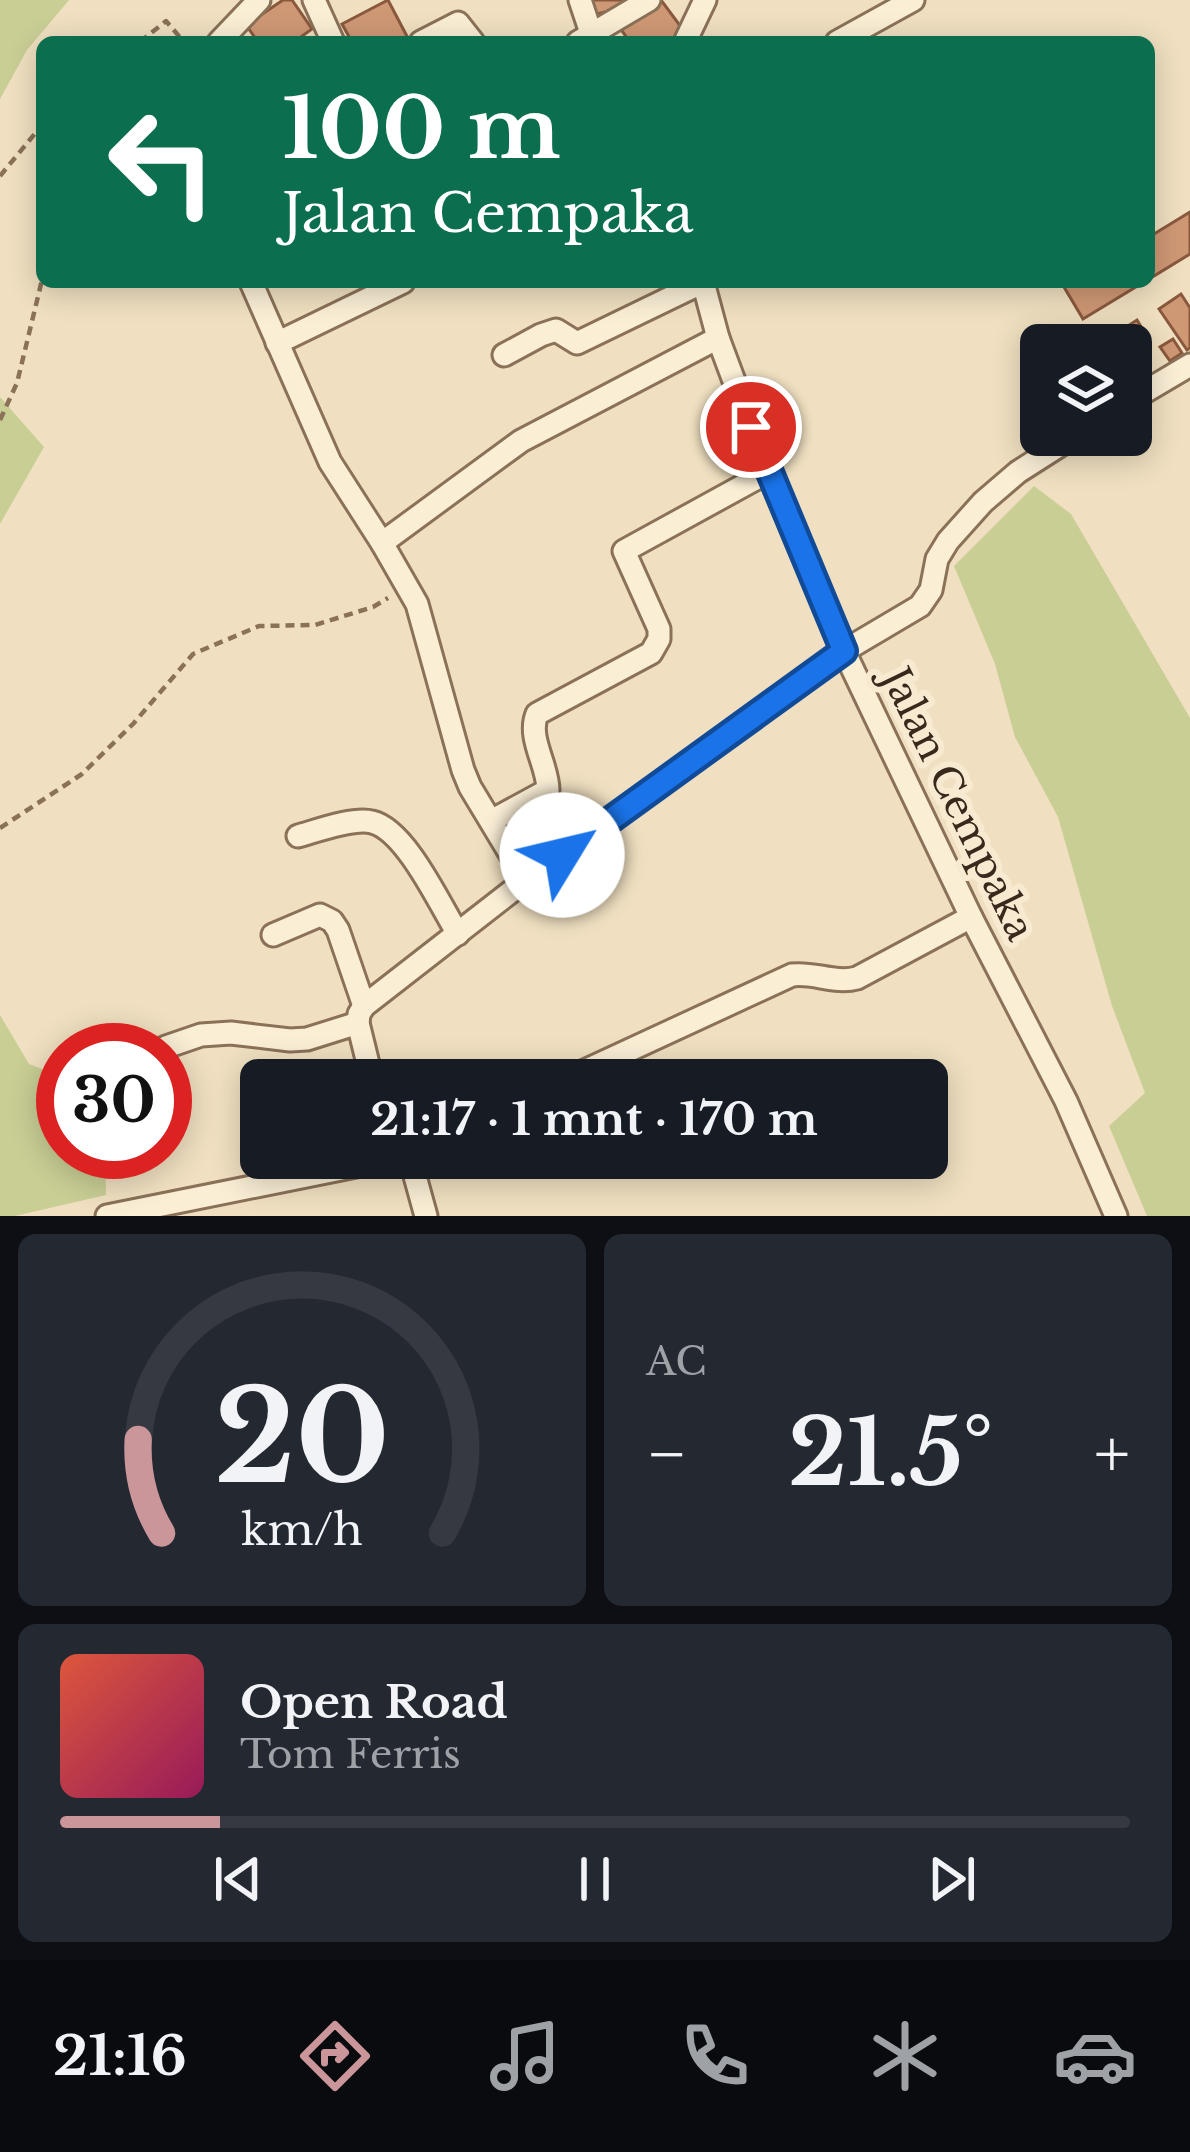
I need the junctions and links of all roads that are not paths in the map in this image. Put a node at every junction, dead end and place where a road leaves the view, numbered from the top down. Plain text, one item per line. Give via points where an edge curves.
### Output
1 (259, 0) edge
2 (314, 0) edge
3 (580, 0) edge
4 (649, 0) edge
5 (705, 0) edge
6 (913, 0) edge
7 (225, 36) edge
8 (330, 36) edge
9 (433, 36) edge
10 (468, 36) edge
11 (586, 36) edge
12 (593, 36) edge
13 (688, 36) edge
14 (848, 36) edge
15 (254, 288) edge
16 (391, 288) edge
17 (691, 288) edge
18 (705, 288) edge
19 (718, 338) junction
20 (277, 343) junction
21 (504, 355) dead end
22 (1190, 365) edge
23 (1152, 388) edge
24 (1043, 456) edge
25 (768, 472) junction
26 (382, 543) junction
27 (844, 651) junction
28 (491, 821) junction
29 (298, 836) dead end
30 (526, 880) junction
31 (971, 917) junction
32 (458, 934) junction
33 (273, 935) dead end
34 (361, 1015) junction
35 (192, 1038) edge
36 (368, 1059) edge
37 (610, 1059) edge
38 (295, 1179) edge
39 (407, 1179) edge
40 (107, 1216) edge
41 (426, 1216) edge
42 (1116, 1216) edge

1 - 7 street
2 - 8 street
3 - 11 street
4 - 12 street
5 - 13 street
6 - 14 street
9 - 10 street via 458,23
15 - 20 street
16 - 20 street
17 - 21 street via 579,343 556,330
18 - 19 street, Jalan Cempaka
19 - 25 street, Jalan Cempaka
19 - 26 street via 521,441
20 - 26 street via 330,462
22 - 23 street
24 - 27 street via 948,541 920,606
25 - 27 street, Jalan Cempaka
25 - 28 street via 624,551 659,628 655,648 538,714 533,728 548,790
26 - 28 street via 417,604 463,770
27 - 30 street
27 - 31 street, Jalan Cempaka
28 - 30 street
29 - 32 street via 356,822 391,832
30 - 32 street
31 - 37 street via 857,978 792,975
31 - 42 street, Jalan Cempaka
32 - 34 street
33 - 34 street via 320,915 332,921
34 - 35 street via 307,1039
34 - 36 street
38 - 40 street
39 - 41 street

